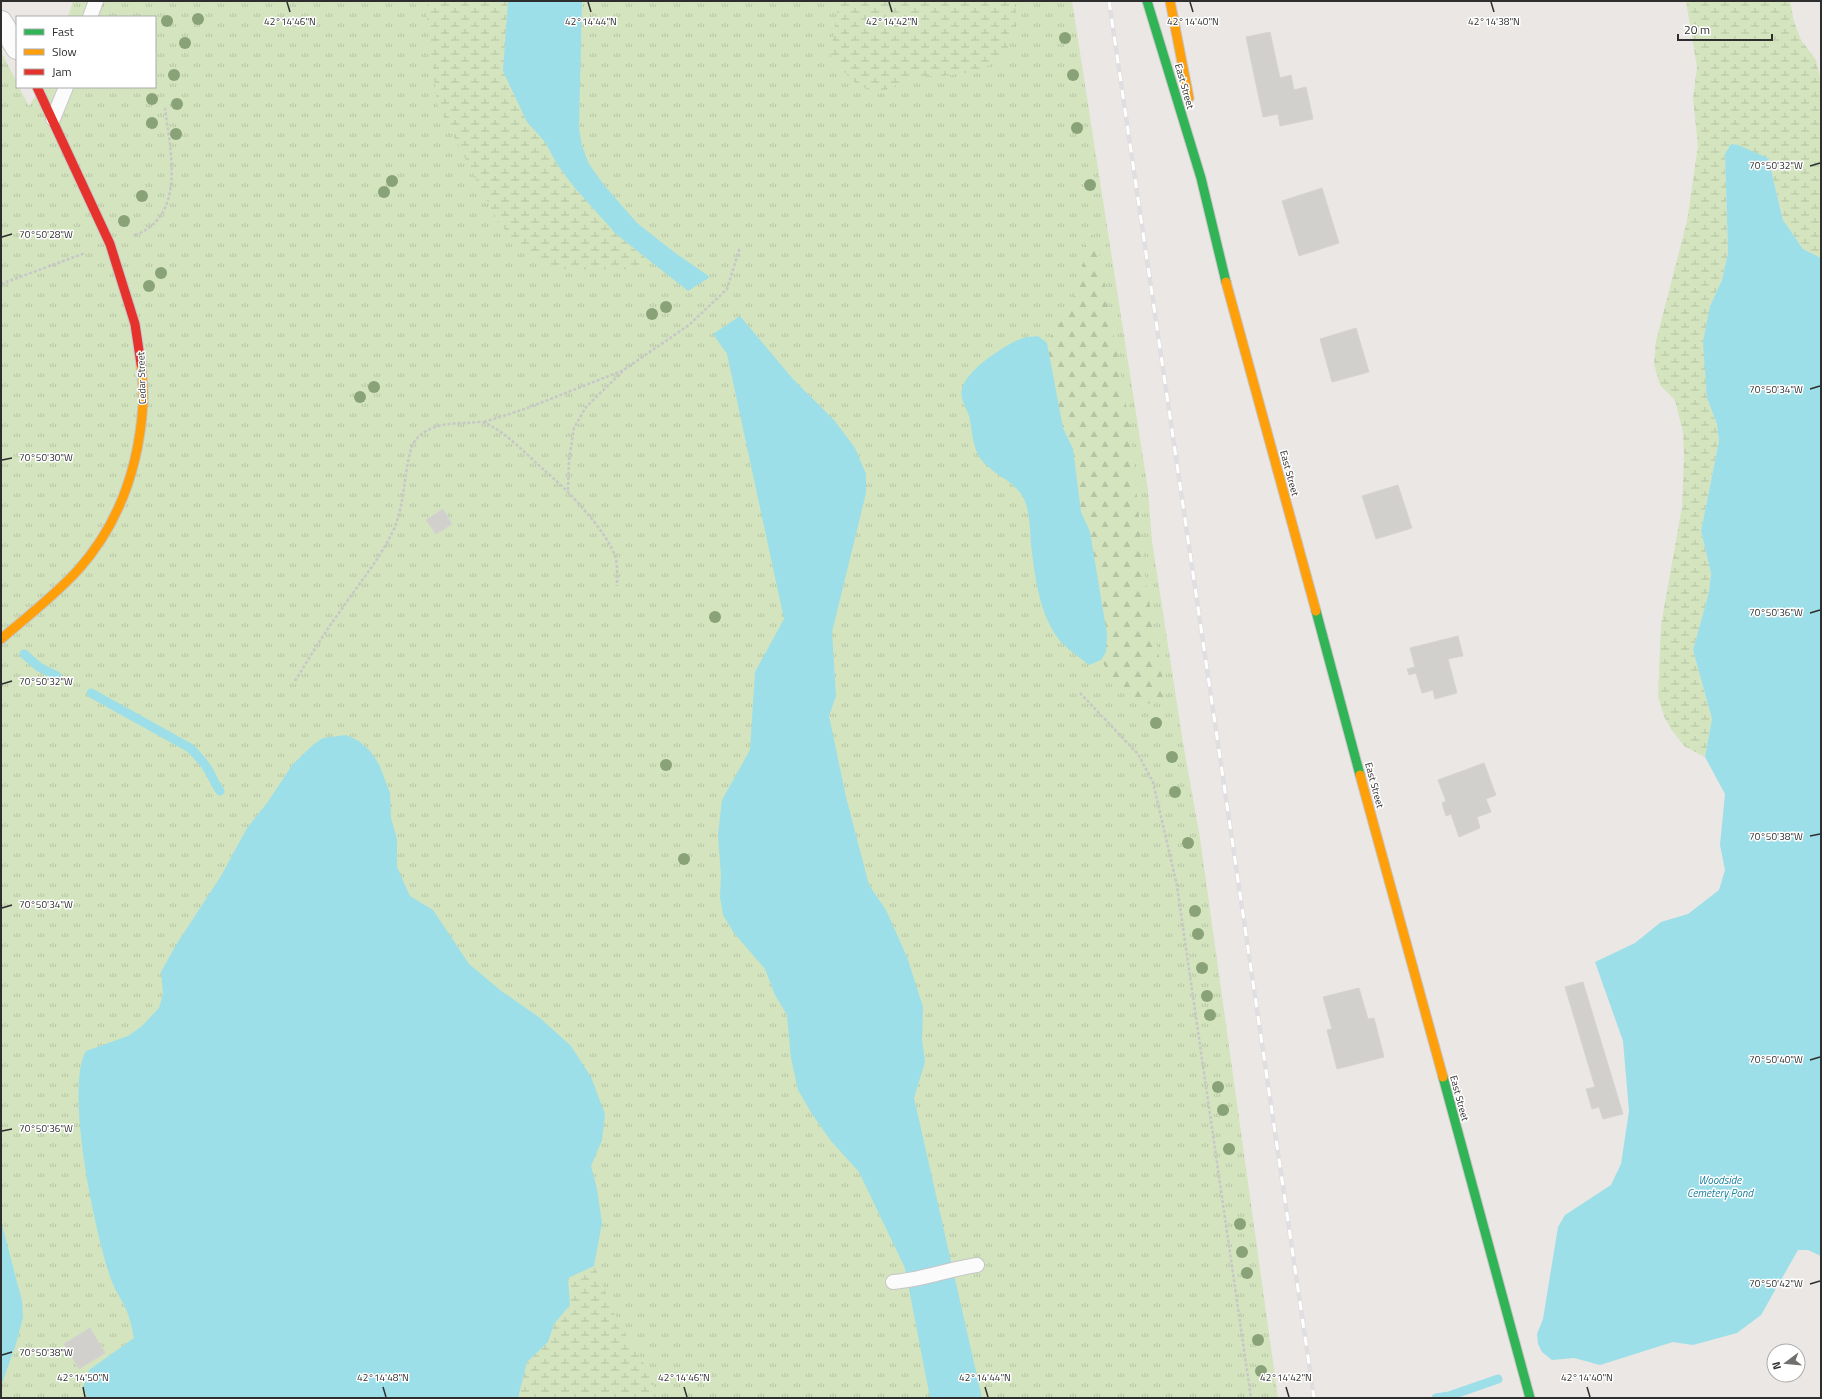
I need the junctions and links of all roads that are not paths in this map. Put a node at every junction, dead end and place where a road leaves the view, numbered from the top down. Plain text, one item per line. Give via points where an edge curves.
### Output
1 (96, 1) edge
2 (1147, 1) edge
3 (1170, 1) edge
4 (90, 16) edge
5 (1, 22) edge
6 (16, 46) edge
7 (38, 88) edge
8 (66, 88) edge
9 (53, 120) junction
10 (1201, 178) junction
11 (1, 639) edge
12 (977, 1265) dead end
13 (893, 1282) dead end
14 (1530, 1398) edge

1 - 4 lane
2 - 10 main road, East Street
3 - 10 main road, East Street via 1186,77
5 - 6 street
7 - 9 main road, Cedar Street
8 - 9 lane
9 - 11 main road, Cedar Street via 110,244 135,324 140,351 142,410 130,482 113,522 94,552 59,590
10 - 14 main road, East Street via 1230,296
12 - 13 lane

